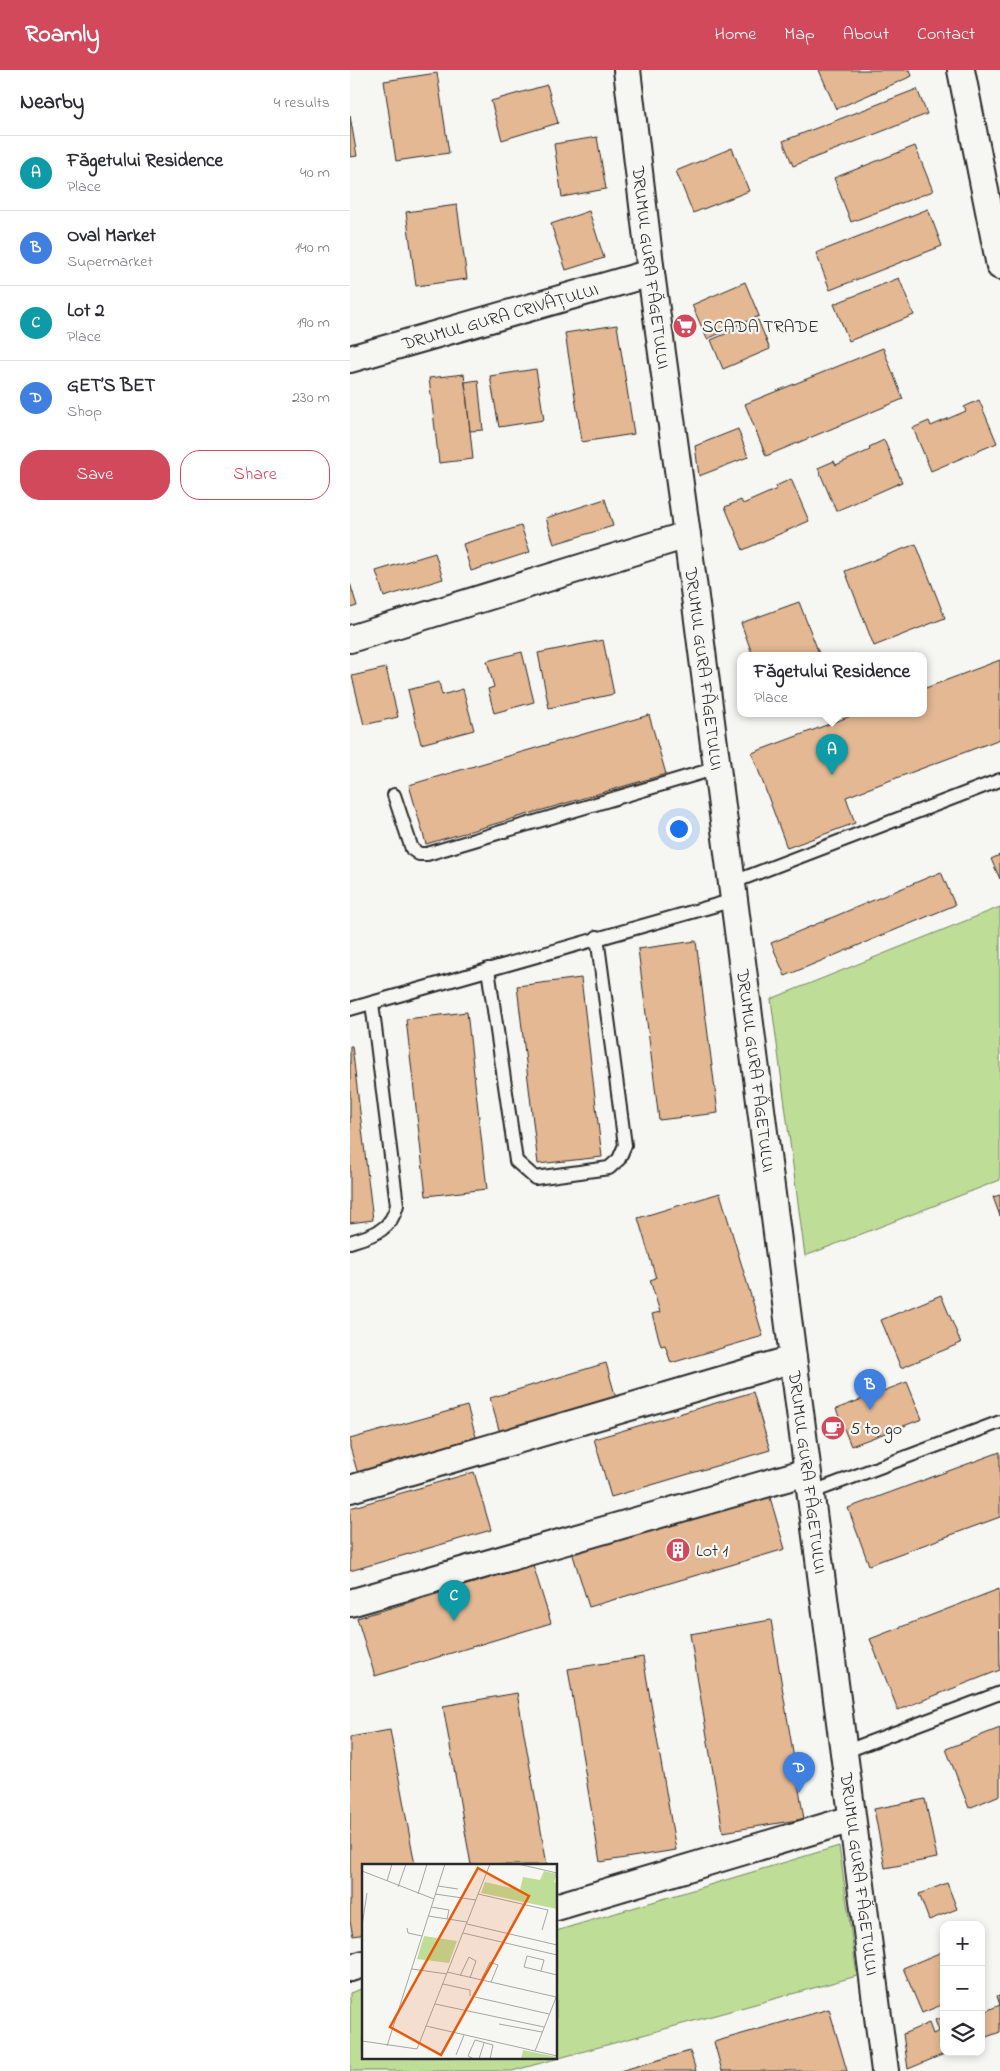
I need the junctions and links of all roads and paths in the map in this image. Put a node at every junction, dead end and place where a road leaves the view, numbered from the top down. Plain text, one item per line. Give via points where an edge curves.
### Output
1 (627, 70) edge
2 (961, 70) edge
3 (992, 183) edge
4 (1000, 266) edge
5 (651, 273) junction
6 (350, 359) edge
7 (687, 535) junction
8 (350, 639) edge
9 (717, 768) junction
10 (1000, 780) edge
11 (394, 795) dead end
12 (732, 892) junction
13 (597, 937) junction
14 (488, 969) junction
15 (372, 1002) junction
16 (350, 1009) edge
17 (350, 1242) edge
18 (793, 1358) junction
19 (1000, 1422) edge
20 (809, 1482) junction
21 (350, 1490) edge
22 (350, 1602) edge
23 (1000, 1693) edge
24 (844, 1752) junction
25 (852, 1819) junction
26 (558, 1906) edge
27 (884, 2071) edge

1 - 5 street, DRUMUL GURA FĂGETULUI
2 - 3 street
3 - 4 street
5 - 6 street, DRUMUL GURA CRIVĂȚULUI
5 - 7 street, DRUMUL GURA FĂGETULUI
7 - 8 street
7 - 9 street, DRUMUL GURA FĂGETULUI
9 - 11 lane via 427,854 419,854 412,849
9 - 12 street, DRUMUL GURA FĂGETULUI
10 - 12 lane
12 - 13 lane
12 - 18 street, DRUMUL GURA FĂGETULUI
13 - 14 lane
13 - 14 lane via 625,1146 619,1159 609,1168 534,1178 516,1161
14 - 15 lane
15 - 16 lane
15 - 17 lane via 396,1205 394,1219 376,1234
18 - 20 street, DRUMUL GURA FĂGETULUI
18 - 21 street
19 - 20 lane
20 - 22 street
20 - 24 street, DRUMUL GURA FĂGETULUI
23 - 24 lane
24 - 25 street, DRUMUL GURA FĂGETULUI
25 - 26 street
25 - 27 street, DRUMUL GURA FĂGETULUI

